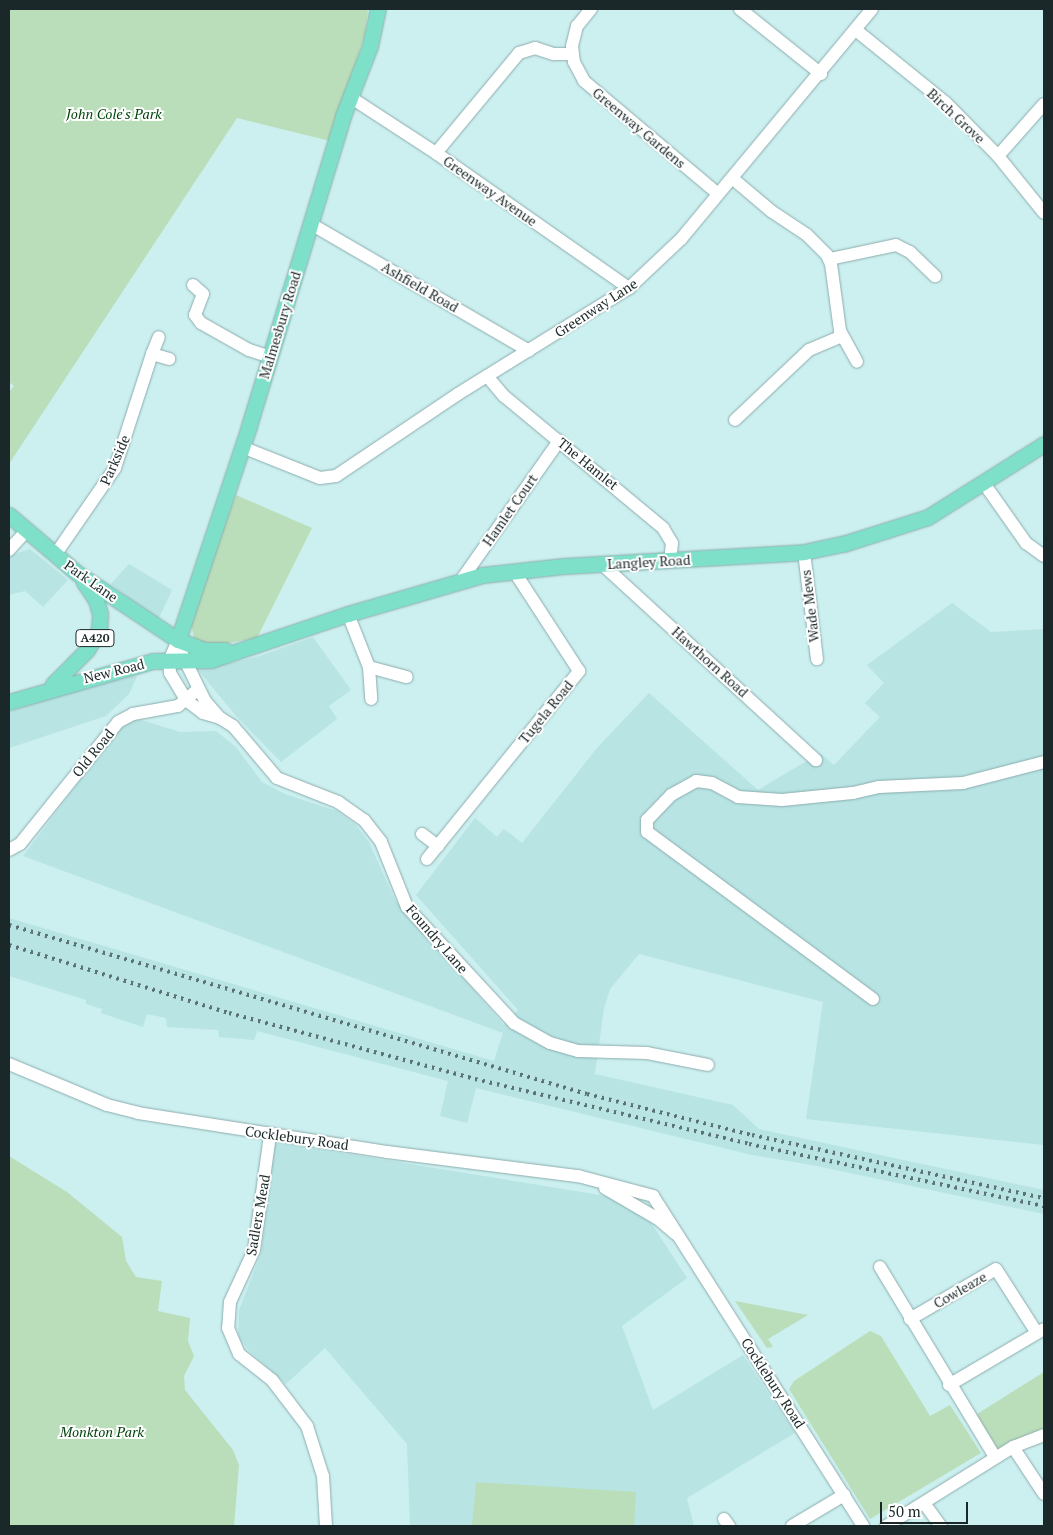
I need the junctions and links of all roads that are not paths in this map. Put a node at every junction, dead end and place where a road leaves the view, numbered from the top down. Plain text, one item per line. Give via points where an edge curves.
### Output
1 (378, 9) edge
2 (591, 9) edge
3 (740, 9) edge
4 (872, 9) edge
5 (857, 31) junction
6 (572, 54) junction
7 (821, 74) junction
8 (350, 97) junction
9 (1044, 104) edge
10 (1040, 118) edge
11 (436, 153) junction
12 (998, 156) junction
13 (732, 178) junction
14 (718, 194) junction
15 (1044, 213) edge
16 (311, 224) junction
17 (830, 259) junction
18 (936, 276) dead end
19 (193, 285) dead end
20 (628, 288) junction
21 (842, 336) junction
22 (159, 337) dead end
23 (529, 351) junction
24 (152, 354) junction
25 (270, 357) junction
26 (169, 359) dead end
27 (857, 362) dead end
28 (487, 376) junction
29 (735, 420) dead end
30 (559, 441) junction
31 (1044, 444) edge
32 (242, 447) junction
33 (983, 482) junction
34 (9, 515) edge
35 (26, 531) junction
36 (9, 550) edge
37 (804, 552) junction
38 (55, 555) junction
39 (1044, 556) edge
40 (670, 561) junction
41 (603, 565) junction
42 (514, 571) junction
43 (77, 573) junction
44 (462, 579) junction
45 (348, 614) junction
46 (178, 640) junction
47 (239, 650) junction
48 (817, 659) dead end
49 (169, 660) junction
50 (185, 662) junction
51 (369, 667) junction
52 (407, 677) dead end
53 (198, 688) junction
54 (44, 690) junction
55 (371, 699) dead end
56 (186, 700) junction
57 (9, 702) edge
58 (220, 718) junction
59 (816, 760) dead end
60 (1044, 762) edge
61 (422, 834) dead end
62 (438, 846) junction
63 (9, 850) edge
64 (428, 859) dead end
65 (873, 999) dead end
66 (9, 1064) edge
67 (708, 1065) dead end
68 (270, 1135) junction
69 (880, 1267) dead end
70 (910, 1319) junction
71 (1041, 1331) edge
72 (949, 1385) junction
73 (1044, 1435) edge
74 (1012, 1448) junction
75 (995, 1458) junction
76 (1044, 1494) edge
77 (844, 1495) junction
78 (924, 1503) junction
79 (326, 1526) edge
80 (792, 1526) edge
81 (863, 1526) edge
82 (886, 1526) edge
83 (941, 1526) edge

1 - 8 main road, Malmesbury Road via 370,46
2 - 6 street via 578,26
3 - 7 street
4 - 5 street, Greenway Lane
5 - 7 street, Greenway Lane
5 - 12 street, Birch Grove via 946,103
6 - 11 street via 554,54 535,48 519,53
6 - 14 street, Greenway Gardens via 578,71 592,90
7 - 13 street, Greenway Lane
8 - 11 street, Greenway Avenue
8 - 16 main road, Malmesbury Road
9 - 10 street
10 - 12 street
11 - 20 street, Greenway Avenue
12 - 15 street, Birch Grove
13 - 14 street, Greenway Lane
13 - 17 street via 771,211 807,235
14 - 20 street, Greenway Lane via 672,249
16 - 23 street, Ashfield Road
16 - 25 main road, Malmesbury Road
17 - 18 street via 896,245 910,252
17 - 21 street
19 - 25 street via 203,294 195,313 198,321 244,348
20 - 23 street, Greenway Lane
21 - 27 street
21 - 29 street via 809,350
22 - 24 street, Parkside
23 - 28 street, Greenway Lane
24 - 26 street
24 - 38 street, Parkside via 115,468
25 - 32 main road, Malmesbury Road
28 - 30 street, The Hamlet via 504,396
28 - 32 street, Greenway Lane via 336,476 320,478
30 - 40 street, The Hamlet via 663,528 672,543
30 - 44 street, Hamlet Court
31 - 33 main road, Langley Road
32 - 46 main road, Malmesbury Road
33 - 37 main road, Langley Road via 919,520 884,533
33 - 39 street via 1026,543
34 - 35 main road, Park Lane / A420
35 - 36 street
35 - 38 main road, Park Lane / A420
37 - 40 main road, Langley Road
37 - 48 street, Wade Mews
38 - 43 main road, Park Lane / A420
40 - 41 main road, Langley Road
41 - 42 main road, Langley Road
41 - 59 street, Hawthorn Road
42 - 44 main road, Langley Road
42 - 62 street, Tugela Road via 579,671
43 - 46 main road, Park Lane
43 - 54 main road, New Road / A420 via 96,600 100,614 99,630 80,658
44 - 45 main road, Langley Road
45 - 47 main road, Langley Road
45 - 51 street
46 - 47 main road, Langley Road via 204,650
46 - 49 street
46 - 50 street
47 - 50 main road, Langley Road via 211,660
49 - 50 main road, New Road
49 - 54 main road, New Road via 153,661
49 - 56 street, Foundry Lane via 170,673
50 - 53 street
51 - 52 street
51 - 55 street
53 - 56 street, Old Road
53 - 58 street
54 - 57 main road, New Road / A420
56 - 58 street, Foundry Lane via 203,714
56 - 63 street, Old Road via 172,708 133,714 118,722 20,844
58 - 67 street, Foundry Lane via 237,730 277,778 338,802 364,820 381,842 407,907 494,1004 524,1030 550,1043 578,1050 648,1053
60 - 65 street via 963,783 879,786 853,793 782,800 738,797 712,783 696,781 671,795 647,820 647,832
61 - 62 street
62 - 64 street, Tugela Road
66 - 68 street, Cocklebury Road via 91,1099 138,1113
68 - 77 street, Cocklebury Road via 592,1181 637,1189 653,1196
68 - 79 street, Sadlers Mead via 254,1250 230,1302 228,1328 239,1354 272,1380 307,1426 323,1476
69 - 70 street
70 - 71 street, Cowleaze via 996,1269
70 - 72 street
71 - 72 street, Cowleaze
72 - 75 street
73 - 74 street
74 - 75 street
74 - 76 street
75 - 78 street
77 - 80 street
77 - 81 street, Cocklebury Road
78 - 82 street
78 - 83 street

